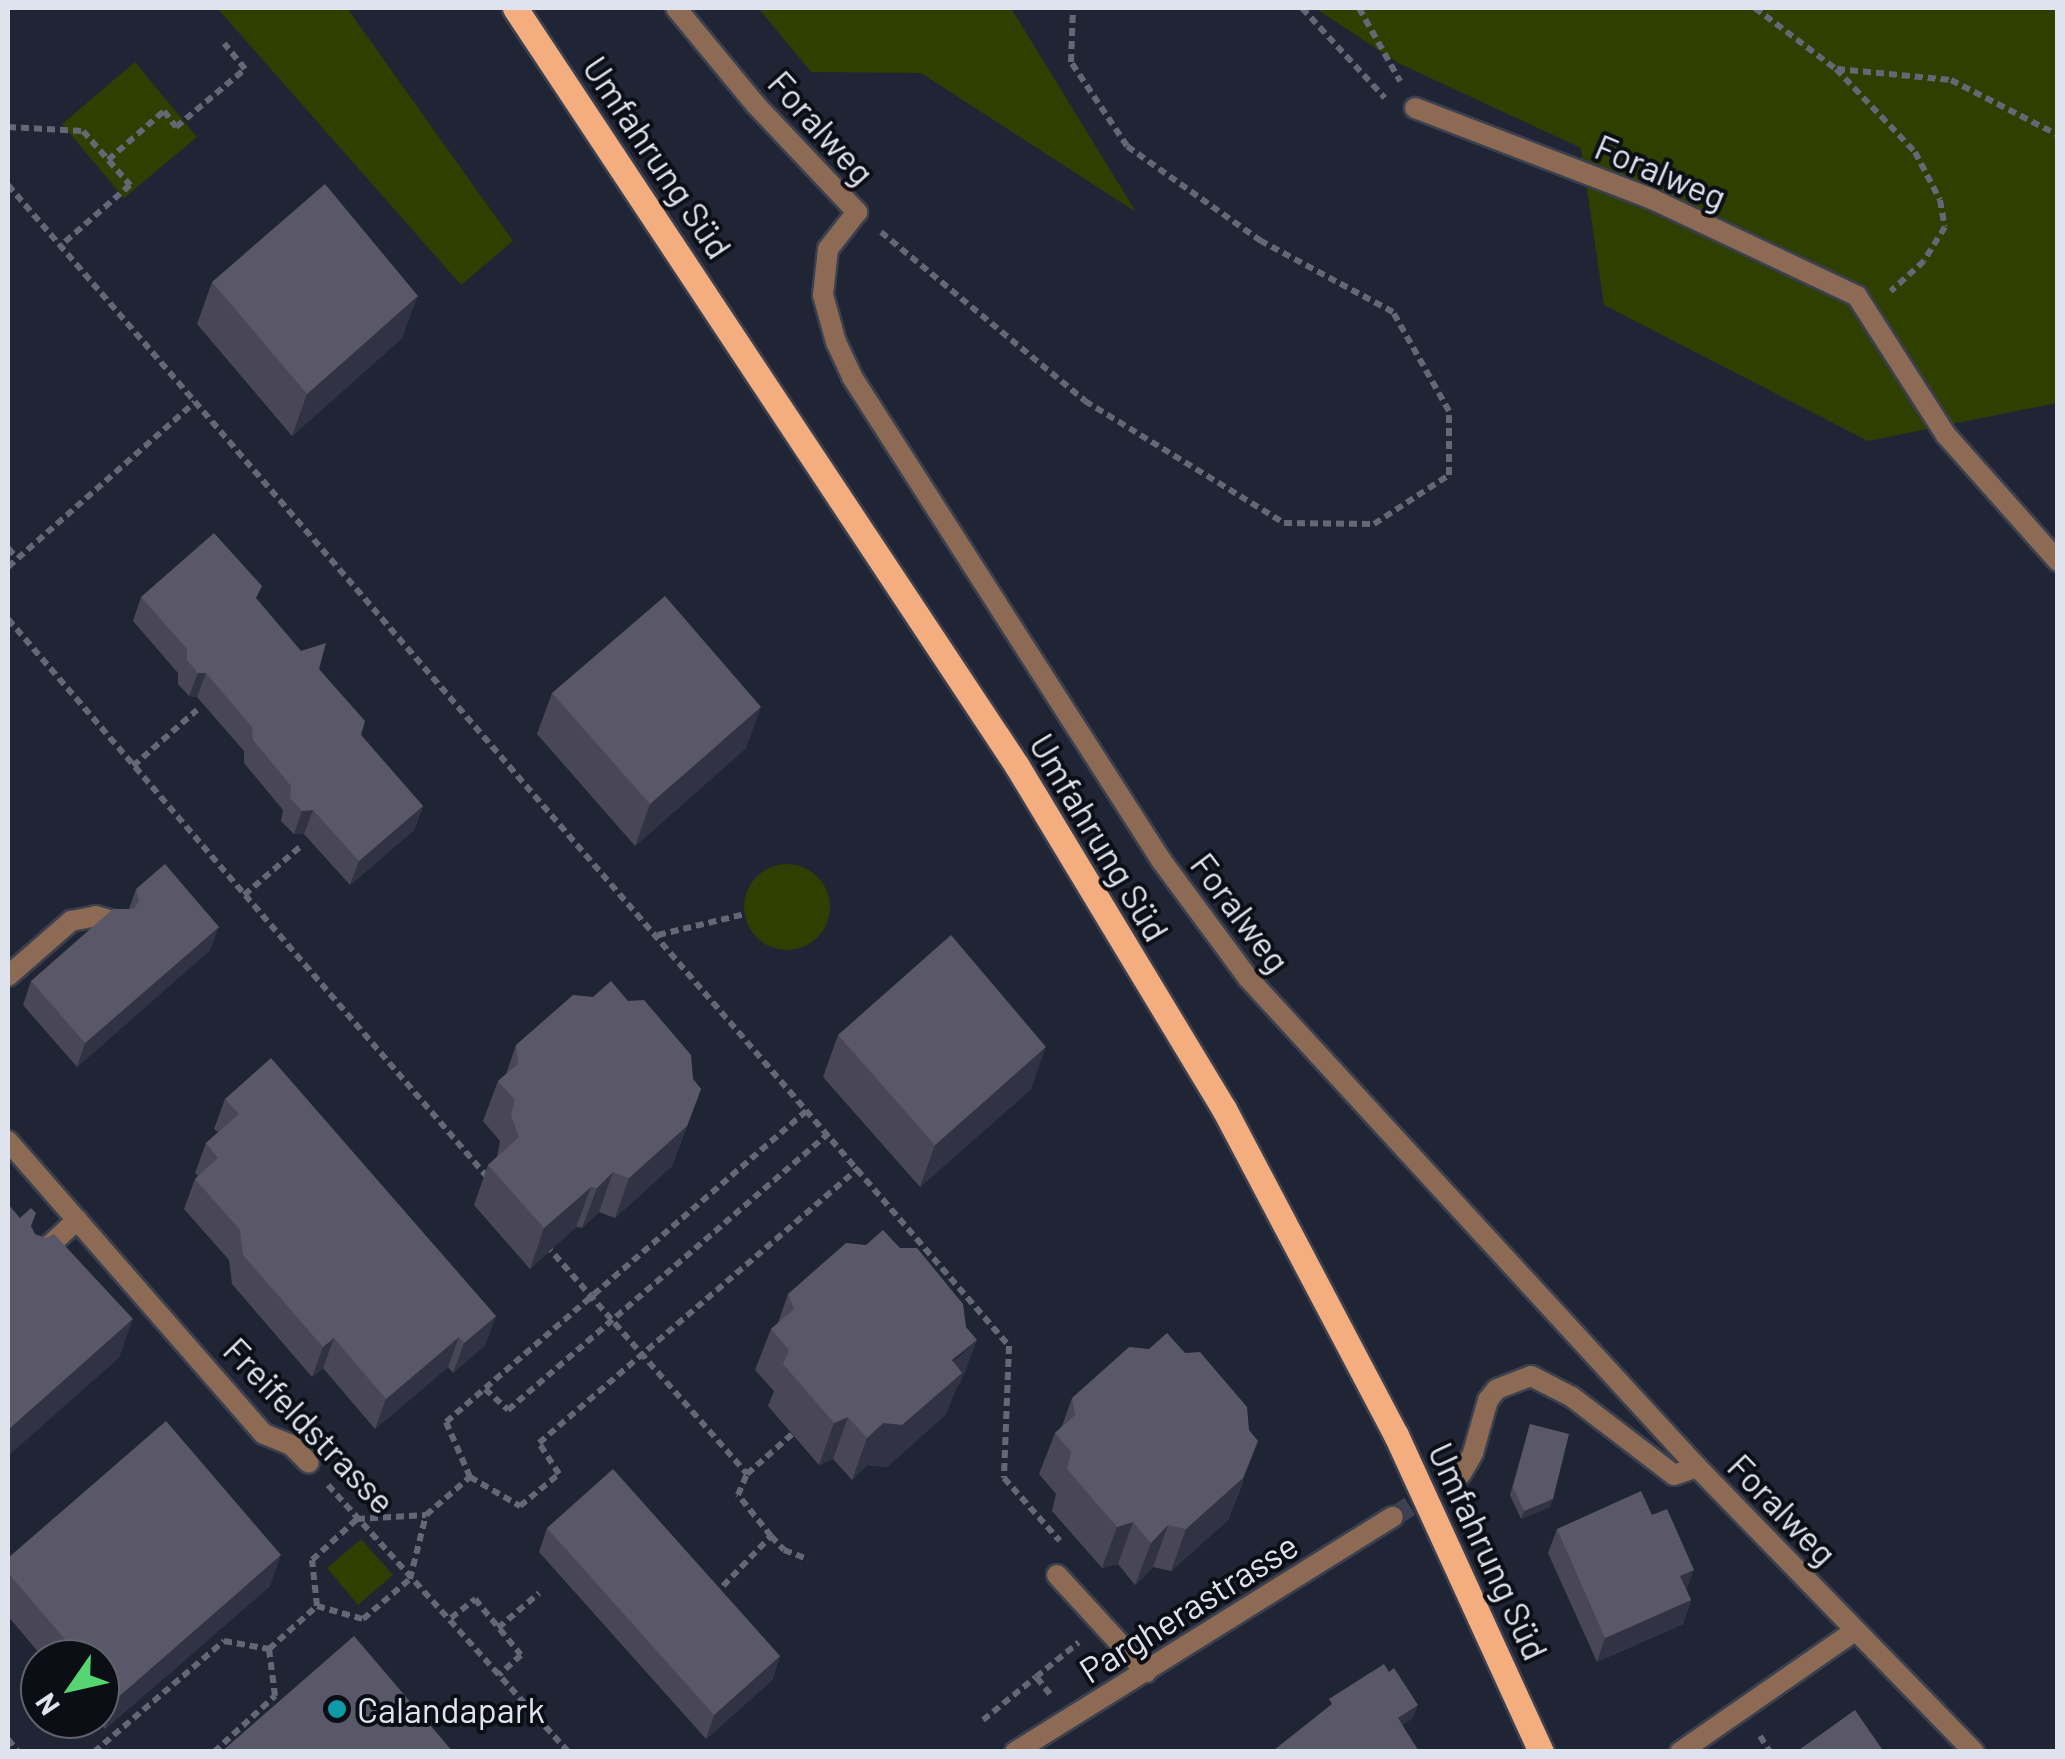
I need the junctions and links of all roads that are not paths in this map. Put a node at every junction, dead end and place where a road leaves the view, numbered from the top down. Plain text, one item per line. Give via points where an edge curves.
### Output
1 (515, 8) edge
2 (676, 8) edge
3 (1415, 108) road end
4 (2058, 560) edge
5 (117, 922) edge
6 (8, 976) edge
7 (8, 1142) edge
8 (76, 1220) junction
9 (30, 1263) edge
10 (309, 1463) road end
11 (1697, 1467) junction
12 (1461, 1474) tunnel mouth
13 (1393, 1517) tunnel mouth
14 (1057, 1575) dead end
15 (1854, 1630) junction
16 (1146, 1672) junction
17 (1016, 1752) edge
18 (1541, 1752) edge
19 (1680, 1752) edge
20 (1974, 1752) edge

1 - 18 main road, Umfahrung Süd via 1017,766 1224,1109 1396,1434
2 - 11 street, Foralweg via 856,212 828,248 823,295 852,377 1161,860 1260,992
3 - 4 street, Foralweg via 1652,199 1857,296 1946,436
5 - 6 street via 96,916 72,921
7 - 8 street, Freifeldstrasse
8 - 9 street
8 - 10 street, Freifeldstrasse via 264,1434 290,1444
11 - 12 street via 1674,1475 1572,1397 1530,1376 1488,1400
11 - 15 street, Foralweg
13 - 16 street, Pargherastrasse
14 - 16 street
15 - 19 street
15 - 20 street, Foralweg
16 - 17 street, Pargherastrasse

